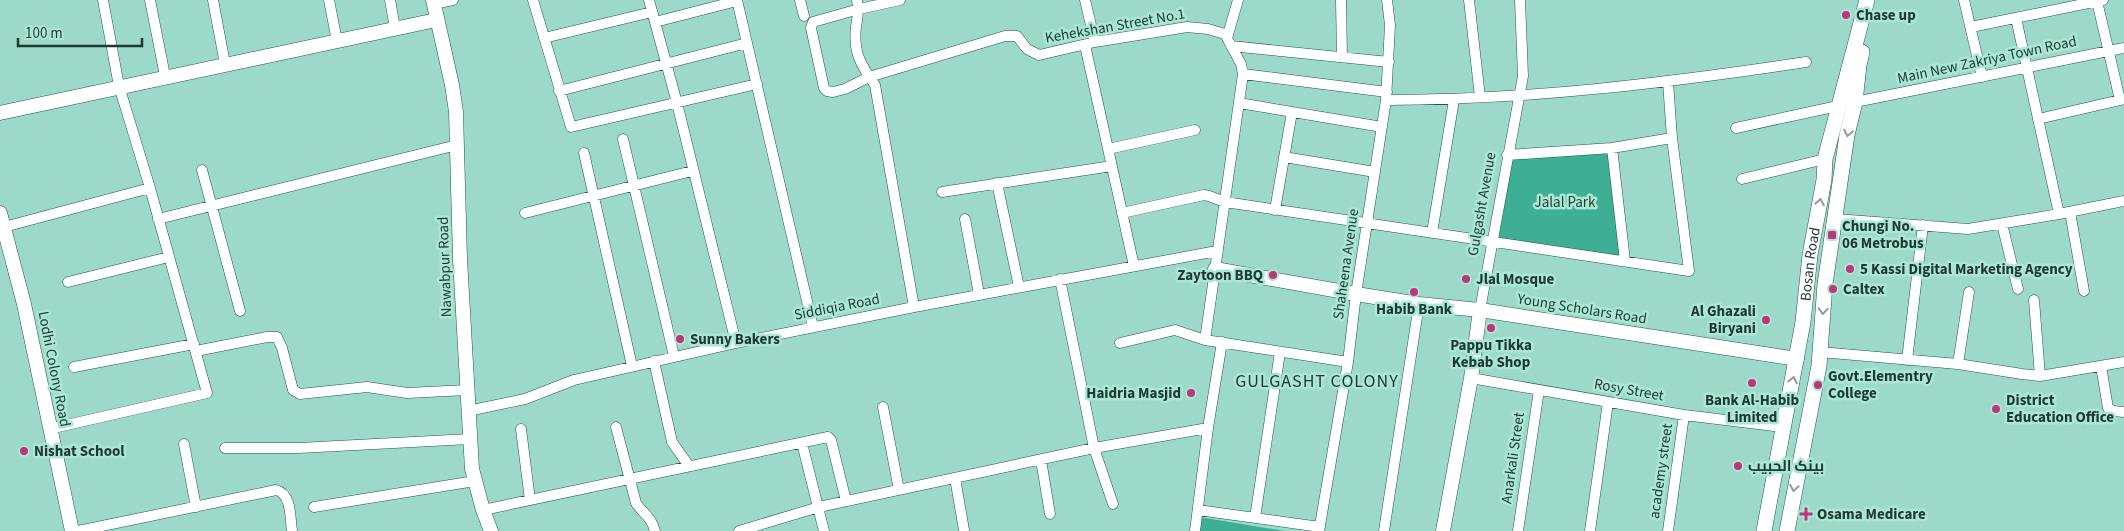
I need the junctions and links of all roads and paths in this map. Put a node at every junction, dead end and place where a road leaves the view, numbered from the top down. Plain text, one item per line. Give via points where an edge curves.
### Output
1 (103, 0) edge
2 (150, 0) edge
3 (213, 0) edge
4 (329, 0) edge
5 (390, 0) edge
6 (453, 0) edge
7 (533, 0) edge
8 (648, 0) edge
9 (800, 0) edge
10 (900, 0) edge
11 (1085, 0) edge
12 (1238, 0) edge
13 (1341, 0) edge
14 (1387, 0) edge
15 (1469, 0) edge
16 (1520, 0) edge
17 (1867, 0) edge
18 (1877, 0) edge
19 (1964, 0) edge
20 (737, 1) edge
21 (2100, 1) edge
22 (433, 2) edge
23 (858, 4) edge
24 (804, 16) dead end
25 (653, 17) junction
26 (2016, 18) junction
27 (436, 20) junction
28 (395, 28) junction
29 (1971, 28) junction
30 (1228, 35) junction
31 (544, 38) junction
32 (337, 41) junction
33 (1090, 43) junction
34 (747, 44) junction
35 (1231, 46) junction
36 (2124, 48) edge
37 (2108, 51) junction
38 (1342, 57) junction
39 (1389, 62) junction
40 (1806, 62) dead end
41 (225, 64) junction
42 (666, 64) junction
43 (2027, 68) junction
44 (1243, 74) junction
45 (165, 76) junction
46 (870, 77) junction
47 (1982, 77) junction
48 (1668, 82) junction
49 (757, 84) junction
50 (119, 86) junction
51 (559, 91) junction
52 (1520, 95) junction
53 (1386, 96) junction
54 (1480, 97) junction
55 (1454, 100) junction
56 (2122, 100) edge
57 (1855, 102) junction
58 (676, 103) junction
59 (1239, 103) junction
60 (1838, 106) junction
61 (0, 112) edge
62 (1292, 112) junction
63 (2038, 119) junction
64 (1382, 126) junction
65 (1736, 128) dead end
66 (1195, 130) dead end
67 (1672, 138) junction
68 (622, 139) dead end
69 (457, 145) junction
70 (1612, 148) junction
71 (1108, 149) junction
72 (584, 153) dead end
73 (1507, 155) junction
74 (1284, 157) junction
75 (1825, 159) junction
76 (1112, 166) junction
77 (202, 170) dead end
78 (692, 171) junction
79 (1375, 172) junction
80 (1742, 180) dead end
81 (997, 183) junction
82 (634, 186) junction
83 (150, 188) junction
84 (942, 192) dead end
85 (594, 196) junction
86 (2124, 201) edge
87 (1225, 202) junction
88 (212, 206) junction
89 (1276, 210) junction
90 (2070, 212) junction
91 (525, 213) dead end
92 (1122, 213) junction
93 (2058, 214) junction
94 (158, 219) junction
95 (1836, 219) junction
96 (2, 220) edge
97 (965, 220) dead end
98 (1367, 223) junction
99 (2002, 224) junction
100 (1923, 225) junction
101 (1432, 233) junction
102 (1492, 242) junction
103 (1217, 251) junction
104 (169, 257) junction
105 (1625, 261) junction
106 (1134, 266) junction
107 (1215, 268) junction
108 (1060, 279) junction
109 (68, 282) dead end
110 (1018, 287) junction
111 (2018, 289) dead end
112 (2084, 291) dead end
113 (1969, 292) dead end
114 (979, 294) junction
115 (1356, 294) junction
116 (2034, 300) dead end
117 (1419, 304) junction
118 (914, 307) junction
119 (1480, 310) junction
120 (240, 311) dead end
121 (813, 327) junction
122 (1205, 340) junction
123 (1222, 342) junction
124 (736, 343) junction
125 (1120, 343) dead end
126 (195, 347) junction
127 (1280, 352) junction
128 (1820, 352) junction
129 (674, 356) junction
130 (1797, 359) junction
131 (1908, 360) junction
132 (654, 361) junction
133 (1348, 362) junction
134 (2124, 362) edge
135 (1958, 364) junction
136 (632, 366) junction
137 (2101, 366) junction
138 (74, 367) dead end
139 (2040, 376) junction
140 (1471, 378) junction
141 (467, 390) junction
142 (1539, 390) junction
143 (1608, 402) junction
144 (883, 407) dead end
145 (468, 411) junction
146 (2124, 412) edge
147 (1684, 415) junction
148 (616, 427) dead end
149 (1783, 427) junction
150 (1208, 428) junction
151 (49, 429) junction
152 (521, 429) dead end
153 (470, 439) junction
154 (802, 443) junction
155 (184, 444) dead end
156 (225, 448) dead end
157 (1094, 448) junction
158 (1040, 460) junction
159 (689, 466) junction
160 (955, 478) junction
161 (630, 479) junction
162 (475, 481) junction
163 (899, 490) junction
164 (530, 500) junction
165 (846, 502) junction
166 (1113, 504) dead end
167 (196, 507) junction
168 (314, 507) dead end
169 (819, 507) junction
170 (483, 510) junction
171 (1198, 510) junction
172 (1050, 514) dead end
173 (1255, 518) junction
174 (1319, 529) edge
175 (964, 530) dead end
176 (72, 531) edge
177 (78, 531) edge
178 (292, 531) edge
179 (491, 531) edge
180 (655, 531) edge
181 (739, 531) edge
182 (824, 531) edge
183 (1195, 531) edge
184 (1384, 531) edge
185 (1443, 531) edge
186 (1518, 531) edge
187 (1590, 531) edge
188 (1668, 531) edge
189 (1764, 531) edge
190 (1787, 531) edge

1 - 50 street
2 - 45 street
3 - 41 street
4 - 32 street
5 - 28 street
6 - 22 street
7 - 31 street
8 - 25 street
9 - 24 street
10 - 23 street
11 - 33 street
12 - 30 street
13 - 38 street
14 - 39 street, Shaheena Avenue
15 - 54 street
16 - 52 street, Gulgasht Avenue via 1523,76
17 - 60 main road, Bosan Road
18 - 57 main road, Bosan Road via 1859,65
19 - 29 street
20 - 25 street
20 - 34 street
21 - 26 street
21 - 37 street
22 - 27 street, Nawabpur Road
23 - 46 street via 857,55 864,72
23 - 46 street via 813,22 811,28 827,91 845,89
25 - 31 street
25 - 42 street
26 - 29 street
26 - 43 street
27 - 28 street
27 - 69 street, Nawabpur Road via 452,85
28 - 32 street
29 - 47 street
30 - 33 street, Kehekshan Street No.1 via 1187,27
30 - 35 street
31 - 51 street
32 - 41 street
33 - 46 street, Kehekshan Street No.1 via 1039,55 1027,49 1017,36 1005,36
33 - 71 street
34 - 42 street
34 - 49 street
35 - 38 street
35 - 44 street
36 - 37 street, Main New Zakriya Town Road
37 - 43 street, Main New Zakriya Town Road
37 - 56 street
38 - 39 street
39 - 53 street, Shaheena Avenue
40 - 48 street
41 - 45 street
42 - 51 street
42 - 58 street
43 - 47 street, Main New Zakriya Town Road
43 - 63 street
44 - 53 street
44 - 59 street
45 - 50 street
46 - 118 street via 877,92
47 - 57 street, Main New Zakriya Town Road
48 - 52 street
48 - 67 street
49 - 58 street
49 - 121 street
50 - 61 street
50 - 83 street
51 - 58 street via 569,124 574,127
52 - 54 street
52 - 73 street, Gulgasht Avenue
53 - 55 street
53 - 64 street, Shaheena Avenue
54 - 55 street
55 - 101 street
56 - 63 street
57 -> 95 main road, Bosan Road via 1847,135
58 - 78 street
59 - 62 street
59 - 87 street
60 - 65 street
60 - 75 main road, Bosan Road
62 - 64 street
62 - 74 street
63 - 93 street
64 - 79 street, Shaheena Avenue
66 - 71 street
67 - 70 street
67 - 105 street via 1689,271
68 - 82 street
69 - 88 street
69 - 141 street, Nawabpur Road
70 - 73 street
70 - 105 street
71 - 76 street
72 - 85 street
73 - 102 street, Gulgasht Avenue
74 - 79 street
74 - 89 street
75 - 80 street
130 -> 75 main road, Bosan Road
76 - 81 street
76 - 92 street
77 - 88 street
78 - 82 street
78 - 124 street
79 - 98 street, Shaheena Avenue
81 - 84 street
81 - 110 street
82 - 85 street
82 - 129 street
83 - 94 street
83 - 96 street
85 - 91 street
85 - 136 street
86 - 90 street
87 - 89 street
87 - 92 street via 1204,196
87 - 103 street
88 - 94 street
88 - 120 street
89 - 98 street
90 - 93 street
90 - 112 street
92 - 106 street
93 - 99 street
94 - 104 street
95 - 100 street
95 -> 128 main road, Bosan Road via 1825,284
96 - 151 street, Lodhi Colony Road via 24,304
97 - 114 street
98 - 101 street
98 - 115 street, Shaheena Avenue
99 - 100 street via 1968,229
99 - 111 street
100 - 131 street
101 - 102 street
102 - 105 street
102 - 119 street, Gulgasht Avenue
103 - 106 street, Siddiqia Road
103 - 107 street
104 - 109 street
104 - 126 street
106 - 108 street, Siddiqia Road
107 - 115 street, Young Scholars Road
107 - 122 street
108 - 110 street, Siddiqia Road
108 - 157 street
110 - 114 street, Siddiqia Road
113 - 135 street
114 - 118 street, Siddiqia Road
115 - 117 street, Young Scholars Road
115 - 133 street, Shaheena Avenue
116 - 139 street
117 - 119 street, Young Scholars Road
117 - 184 street
118 - 121 street, Siddiqia Road
119 - 130 street, Young Scholars Road
119 - 140 street, Gulgasht Avenue
121 - 124 street, Siddiqia Road
122 - 123 street
122 - 125 street via 1175,330
123 - 127 street
123 - 150 street
124 - 129 street, Siddiqia Road
126 - 138 street
126 - 141 street via 277,337 293,390 300,394 367,387 407,393
126 - 151 street via 207,393
127 - 133 street
127 - 173 street
128 - 131 street
128 -> 190 main road, Bosan Road
129 - 132 street, Siddiqia Road
149 -> 130 main road, Bosan Road
131 - 135 street
132 - 136 street, Siddiqia Road
132 - 159 street via 672,442
133 - 174 street, Shaheena Avenue
134 - 137 street
135 - 139 street
136 - 145 street, Siddiqia Road via 574,380 508,404
137 - 139 street
137 - 146 street via 2108,408
140 - 142 street, Rosy Street
140 - 185 street, Gulgasht Avenue
141 - 145 street, Nawabpur Road
142 - 143 street, Rosy Street
142 - 186 street, Anarkali Street
143 - 147 street, Rosy Street
143 - 187 street
144 - 163 street
145 - 153 street, Nawabpur Road
147 - 149 street, Rosy Street
147 - 188 street, academy street
148 - 161 street
149 - 189 main road, Bosan Road
150 - 157 street
150 - 171 street
151 - 176 street, Lodhi Colony Road
152 - 164 street
153 - 156 street via 298,448
153 - 162 street, Nawabpur Road
154 - 159 street
154 - 165 street via 830,438
154 - 169 street
155 - 167 street
157 - 158 street
157 - 166 street
158 - 160 street
158 - 172 street
159 - 161 street
160 - 163 street
160 - 175 street
161 - 164 street
161 - 180 street via 636,503 650,517
162 - 168 street
162 - 170 street, Nawabpur Road
163 - 165 street
164 - 170 street
165 - 169 street
167 - 177 street
167 - 178 street via 280,491 287,498
169 - 181 street
169 - 182 street
170 - 179 street, Nawabpur Road
171 - 173 street
171 - 183 street
173 - 174 street

